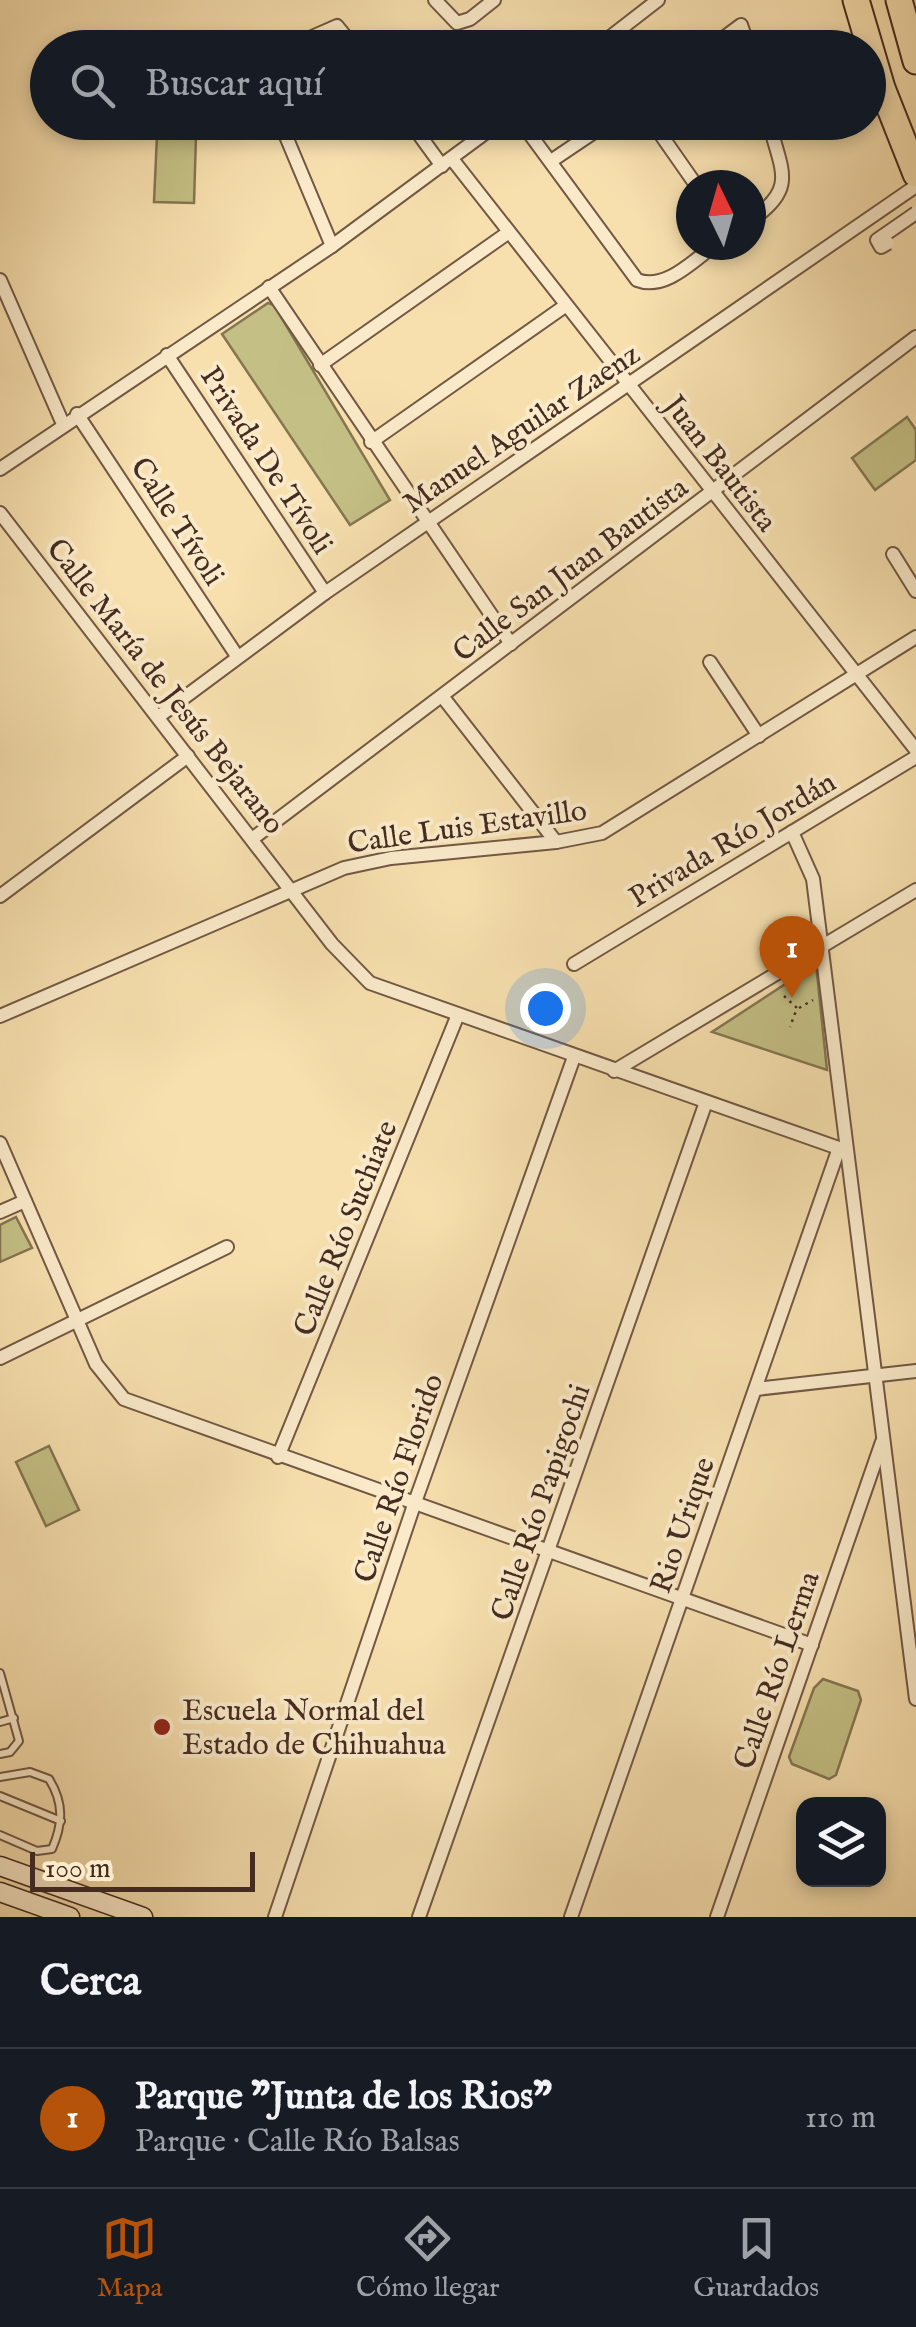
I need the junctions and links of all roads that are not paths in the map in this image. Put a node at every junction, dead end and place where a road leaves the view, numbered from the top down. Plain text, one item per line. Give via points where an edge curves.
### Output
1 (435, 0) edge
2 (494, 0) edge
3 (658, 0) edge
4 (856, 0) edge
5 (899, 0) edge
6 (619, 30) edge
7 (865, 30) edge
8 (916, 61) edge
9 (886, 98) edge
10 (288, 140) edge
11 (427, 140) edge
12 (476, 140) edge
13 (535, 140) edge
14 (582, 140) edge
15 (665, 140) edge
16 (772, 140) edge
17 (551, 161) junction
18 (447, 162) junction
19 (686, 170) edge
20 (916, 174) edge
21 (916, 186) edge
22 (766, 210) edge
23 (916, 214) edge
24 (870, 218) junction
25 (508, 232) junction
26 (332, 246) junction
27 (693, 260) edge
28 (0, 280) edge
29 (270, 287) junction
30 (566, 306) junction
31 (6, 310) edge
32 (916, 336) edge
33 (167, 354) junction
34 (320, 365) junction
35 (628, 385) junction
36 (78, 414) junction
37 (63, 424) junction
38 (372, 442) junction
39 (0, 469) edge
40 (714, 494) junction
41 (0, 513) edge
42 (426, 522) junction
43 (893, 554) dead end
44 (916, 591) edge
45 (325, 592) junction
46 (916, 637) edge
47 (510, 644) junction
48 (236, 656) junction
49 (710, 662) dead end
50 (854, 675) junction
51 (442, 696) junction
52 (158, 717) junction
53 (759, 736) junction
54 (916, 754) edge
55 (188, 756) junction
56 (792, 832) junction
57 (252, 839) junction
58 (556, 842) junction
59 (292, 890) junction
60 (916, 890) edge
61 (0, 896) edge
62 (822, 947) junction
63 (574, 964) dead end
64 (0, 1016) edge
65 (457, 1017) junction
66 (574, 1057) junction
67 (614, 1071) junction
68 (706, 1102) junction
69 (0, 1143) edge
70 (843, 1150) junction
71 (25, 1200) junction
72 (0, 1212) edge
73 (227, 1247) dead end
74 (76, 1321) junction
75 (0, 1358) edge
76 (916, 1371) edge
77 (875, 1376) junction
78 (756, 1389) junction
79 (883, 1439) junction
80 (278, 1457) junction
81 (414, 1505) junction
82 (549, 1552) junction
83 (682, 1599) junction
84 (812, 1645) junction
85 (0, 1673) edge
86 (3, 1691) edge
87 (916, 1699) edge
88 (14, 1718) junction
89 (0, 1722) edge
90 (0, 1754) edge
91 (0, 1777) edge
92 (0, 1796) edge
93 (60, 1821) junction
94 (0, 1835) edge
95 (0, 1866) edge
96 (41, 1881) junction
97 (0, 1892) edge
98 (32, 1904) junction
99 (129, 1915) edge
100 (70, 1917) edge
101 (276, 1917) edge
102 (419, 1917) edge
103 (571, 1917) edge
104 (717, 1917) edge

1 - 2 street via 457,23
3 - 6 street
4 - 7 highway
5 - 8 highway
9 - 20 highway
10 - 26 street
11 - 18 street, Juan Bautista
12 - 18 street
13 - 17 street
14 - 17 street
15 - 19 street
16 - 22 street via 782,189
17 - 27 street via 636,280 664,280
18 - 25 street, Juan Bautista
18 - 26 street
21 - 24 street, Manuel Aguilar Zaenz
23 - 24 street, bridge via 877,240 881,247 888,243
24 - 35 street, Manuel Aguilar Zaenz
25 - 30 street, Juan Bautista
25 - 34 street
26 - 29 street
28 - 31 street
29 - 33 street
29 - 34 street
30 - 35 street, Juan Bautista
30 - 38 street
31 - 37 street
32 - 40 street, Calle San Juan Bautista
33 - 36 street
33 - 45 street, Privada De Tívoli
34 - 38 street
35 - 40 street, Juan Bautista
35 - 42 street, Manuel Aguilar Zaenz
36 - 37 street
36 - 48 street, Calle Tívoli
37 - 39 street
38 - 42 street
40 - 47 street, Calle San Juan Bautista
40 - 50 street, Juan Bautista
41 - 52 street, Calle María de Jesús Bejarano
42 - 45 street, Manuel Aguilar Zaenz
42 - 47 street
43 - 44 street
45 - 48 street, Manuel Aguilar Zaenz
46 - 50 street, Calle Luis Estavillo
47 - 51 street, Calle San Juan Bautista
48 - 52 street, Manuel Aguilar Zaenz
49 - 53 street
50 - 53 street, Calle Luis Estavillo
50 - 54 street, Juan Bautista
51 - 57 street, Calle San Juan Bautista
51 - 58 street
52 - 55 street, Calle María de Jesús Bejarano
53 - 58 street, Calle Luis Estavillo via 602,833
54 - 56 street, Privada Río Jordán
55 - 57 street, Calle María de Jesús Bejarano
55 - 61 street
56 - 62 street via 813,879
56 - 63 street, Privada Río Jordán
57 - 59 street, Calle María de Jesús Bejarano
58 - 59 street, Calle Luis Estavillo via 363,862
59 - 64 street, Calle Luis Estavillo
59 - 65 street, Calle María de Jesús Bejarano via 370,984
60 - 62 street
62 - 67 street
62 - 70 street
65 - 66 street, Calle María de Jesús Bejarano
65 - 80 street, Calle Río Suchiate
66 - 67 street, Calle María de Jesús Bejarano
66 - 81 street, Calle Río Florido
67 - 68 street, Calle María de Jesús Bejarano
68 - 70 street, Calle María de Jesús Bejarano
68 - 82 street, Calle Río Papigochi
69 - 71 street
70 - 77 street
70 - 78 street, Rio Urique
71 - 72 street
71 - 74 street
73 - 74 street
74 - 75 street
74 - 80 street via 96,1364 124,1399
76 - 77 street
77 - 78 street
77 - 79 street
78 - 83 street, Rio Urique
79 - 84 street, Calle Río Lerma
79 - 87 street
80 - 81 street
81 - 82 street
81 - 101 street, Calle Río Florido
82 - 83 street
82 - 102 street, Calle Río Papigochi
83 - 84 street
83 - 103 street, Rio Urique
84 - 104 street, Calle Río Lerma
85 - 86 lane
86 - 88 lane
88 - 89 lane
88 - 90 lane via 19,1741
91 - 93 lane via 30,1772 49,1779
92 - 93 lane
93 - 94 lane via 46,1852
95 - 96 street
96 - 98 street
96 - 99 street
97 - 98 street
98 - 100 street

